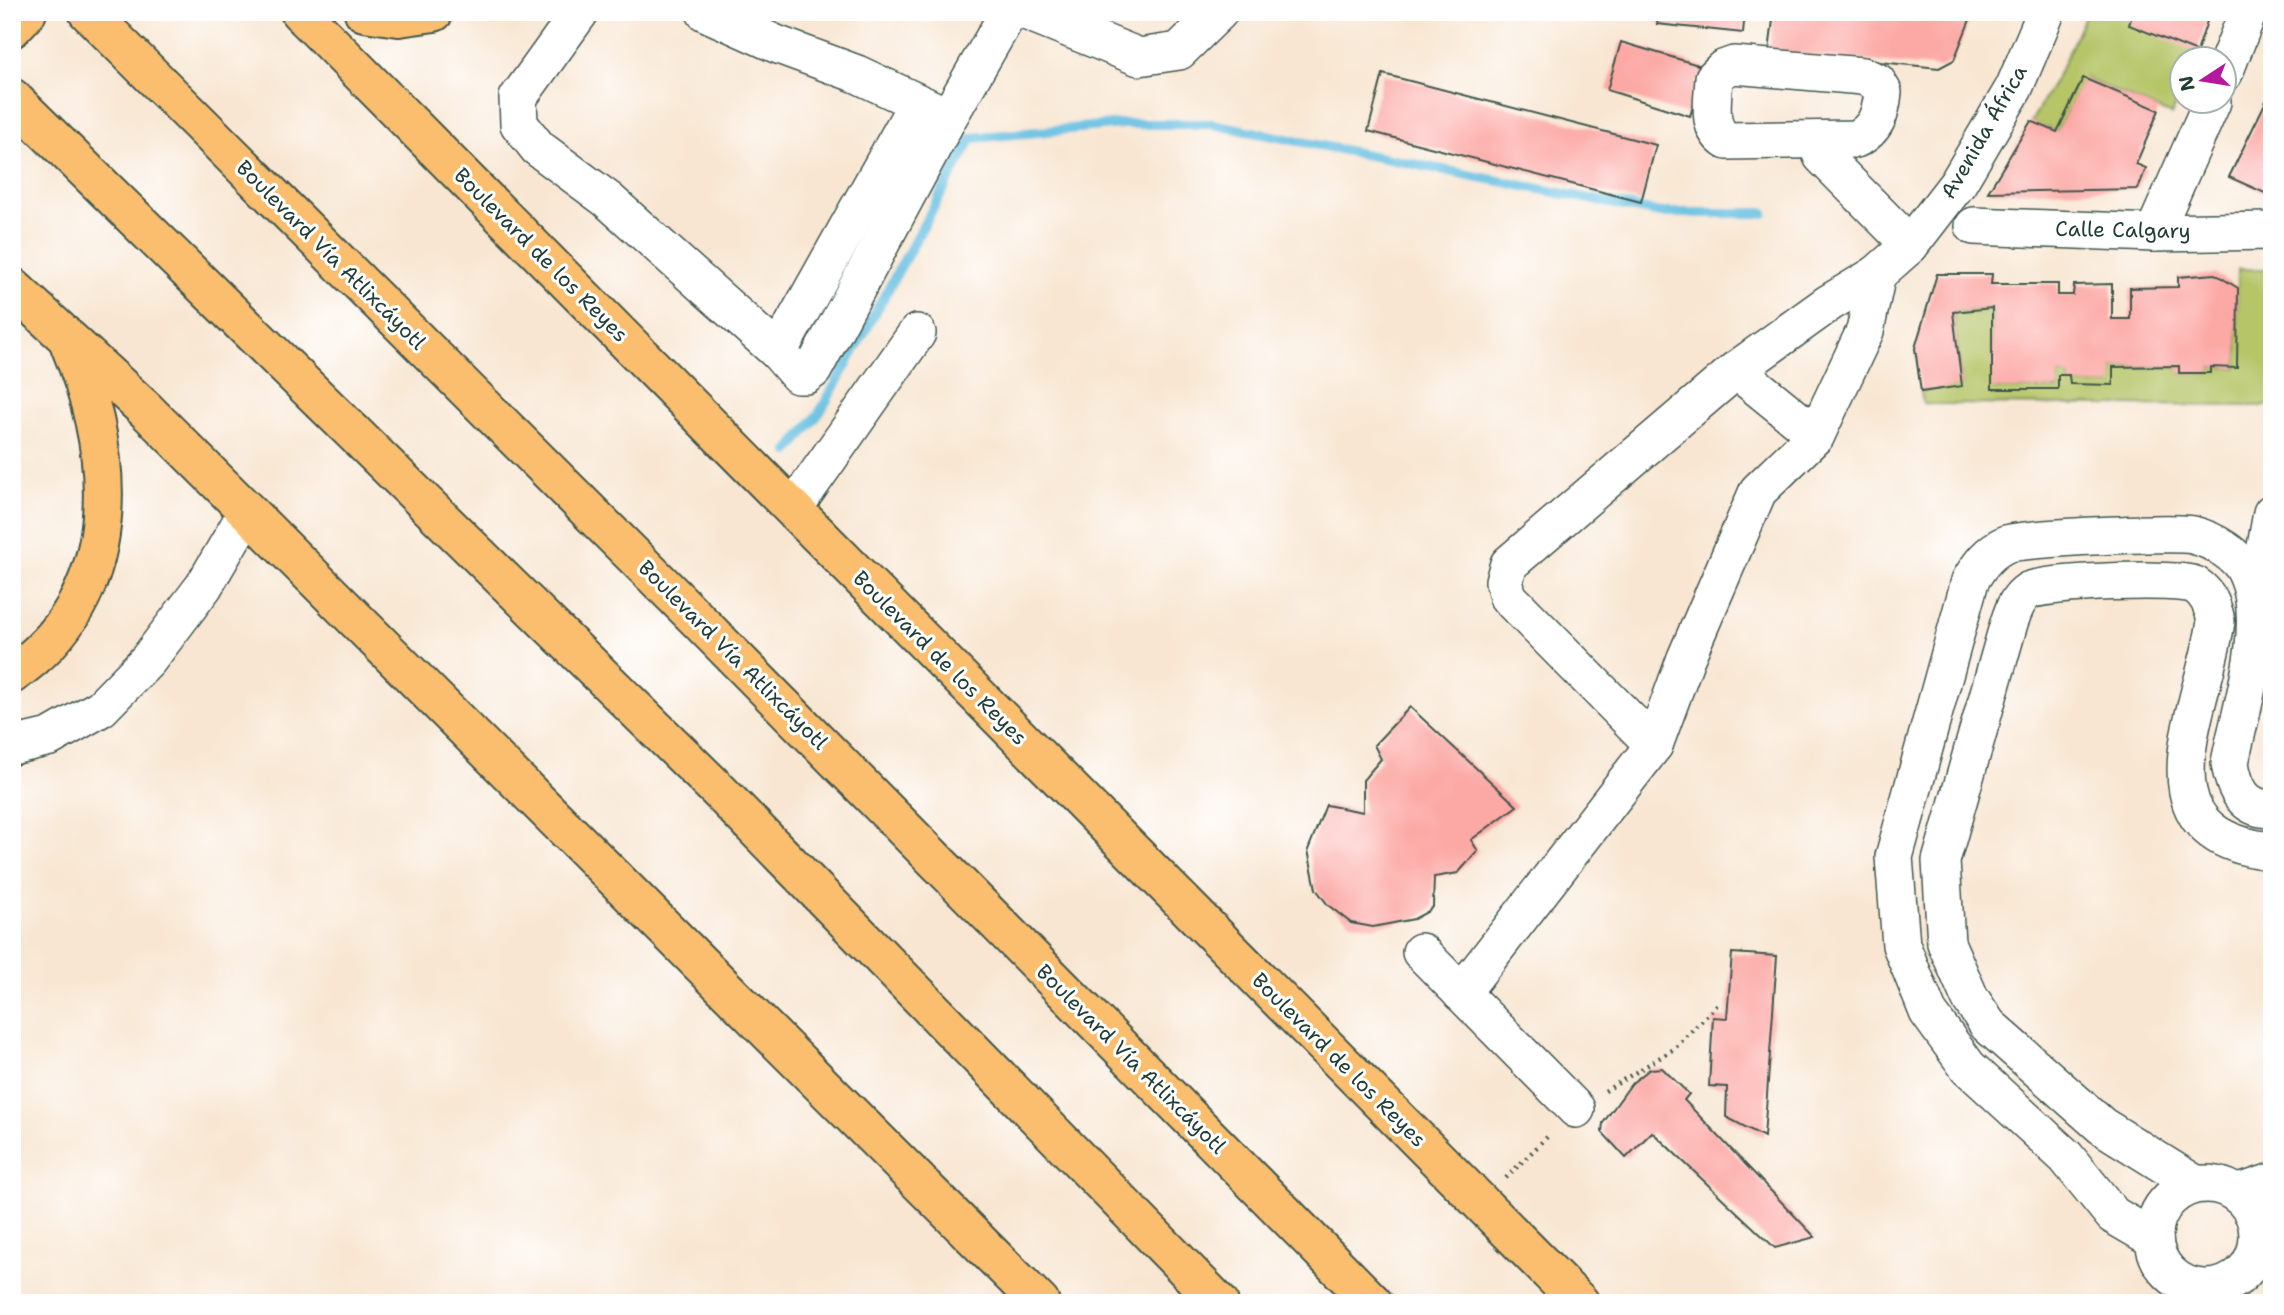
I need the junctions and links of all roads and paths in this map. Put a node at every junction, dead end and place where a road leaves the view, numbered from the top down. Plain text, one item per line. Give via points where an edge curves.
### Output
1 (27, 12) edge
2 (88, 12) edge
3 (300, 12) edge
4 (364, 12) edge
5 (434, 12) edge
6 (580, 12) edge
7 (705, 12) edge
8 (1009, 12) edge
9 (1028, 12) edge
10 (1219, 12) edge
11 (2046, 12) edge
12 (2248, 12) edge
13 (12, 28) edge
14 (2235, 46) edge
15 (12, 98) edge
16 (933, 110) junction
17 (2206, 116) edge
18 (1816, 140) dead end
19 (1974, 226) dead end
20 (2272, 231) edge
21 (2154, 233) junction
22 (1910, 245) junction
23 (1877, 274) junction
24 (12, 287) edge
25 (917, 333) dead end
26 (68, 340) junction
27 (1736, 370) junction
28 (1816, 435) junction
29 (793, 509) junction
30 (247, 512) junction
31 (2272, 513) edge
32 (2247, 574) junction
33 (12, 674) edge
34 (1654, 745) junction
35 (12, 746) edge
36 (2272, 809) edge
37 (2272, 851) edge
38 (1894, 857) junction
39 (1941, 861) junction
40 (1421, 952) dead end
41 (1461, 993) junction
42 (1576, 1109) dead end
43 (2272, 1182) edge
44 (2195, 1184) junction
45 (2238, 1194) junction
46 (2154, 1239) junction
47 (2264, 1246) edge
48 (2202, 1295) edge
49 (1040, 1303) edge
50 (1219, 1303) edge
51 (1373, 1303) edge
52 (1580, 1303) edge

1 - 13 main road
2 - 51 main road, Boulevard Vía Atlixcáyotl via 701,622
3 - 29 main road, Boulevard de los Reyes
4 - 5 main road via 399,17
6 - 16 street via 518,98 519,124 537,148 608,200 778,352
7 - 16 street
8 - 16 street
9 - 10 street via 1139,57 1179,51
11 - 22 street, Avenida África via 2014,88 1958,183
12 - 14 street
15 - 50 main road via 718,790
17 - 21 street
18 - 22 street via 1822,156
19 - 21 street, Calle Calgary
20 - 21 street, Calle Calgary
22 - 23 street, Avenida África
23 - 27 street, Avenida África
23 - 28 street via 1865,331
24 - 26 main road
25 - 29 street
26 - 30 main road via 147,411
26 - 33 main road via 98,435 102,520 97,563 67,622
27 - 28 street
27 - 34 street, Avenida África via 1509,564 1504,581 1508,597
28 - 34 street via 1758,491
29 - 52 main road, Boulevard de los Reyes
30 - 35 street via 204,586 148,660 101,708 50,737
30 - 49 main road
31 - 32 street via 2263,563
32 - 36 street via 2257,626 2230,763 2234,785 2244,799 2259,809
32 - 38 street via 2234,556 2192,535 2022,540 1993,551 1970,581
34 - 41 street
37 - 39 street via 2240,847 2223,839 2196,811 2183,773 2216,621 2204,592 2186,581 2064,583 2036,587 2016,604
38 - 39 street
38 - 46 street via 1901,944 1928,1012 1946,1041 2066,1157 2113,1215
39 - 44 street via 1946,943 1970,999 1988,1025 2102,1126
40 - 41 street
41 - 42 street
43 - 45 street
44 - 45 street via 2210,1183
44 - 46 street via 2169,1198 2160,1210
45 - 47 street via 2256,1220
46 - 48 street via 2164,1267
47 - 48 street via 2229,1283

